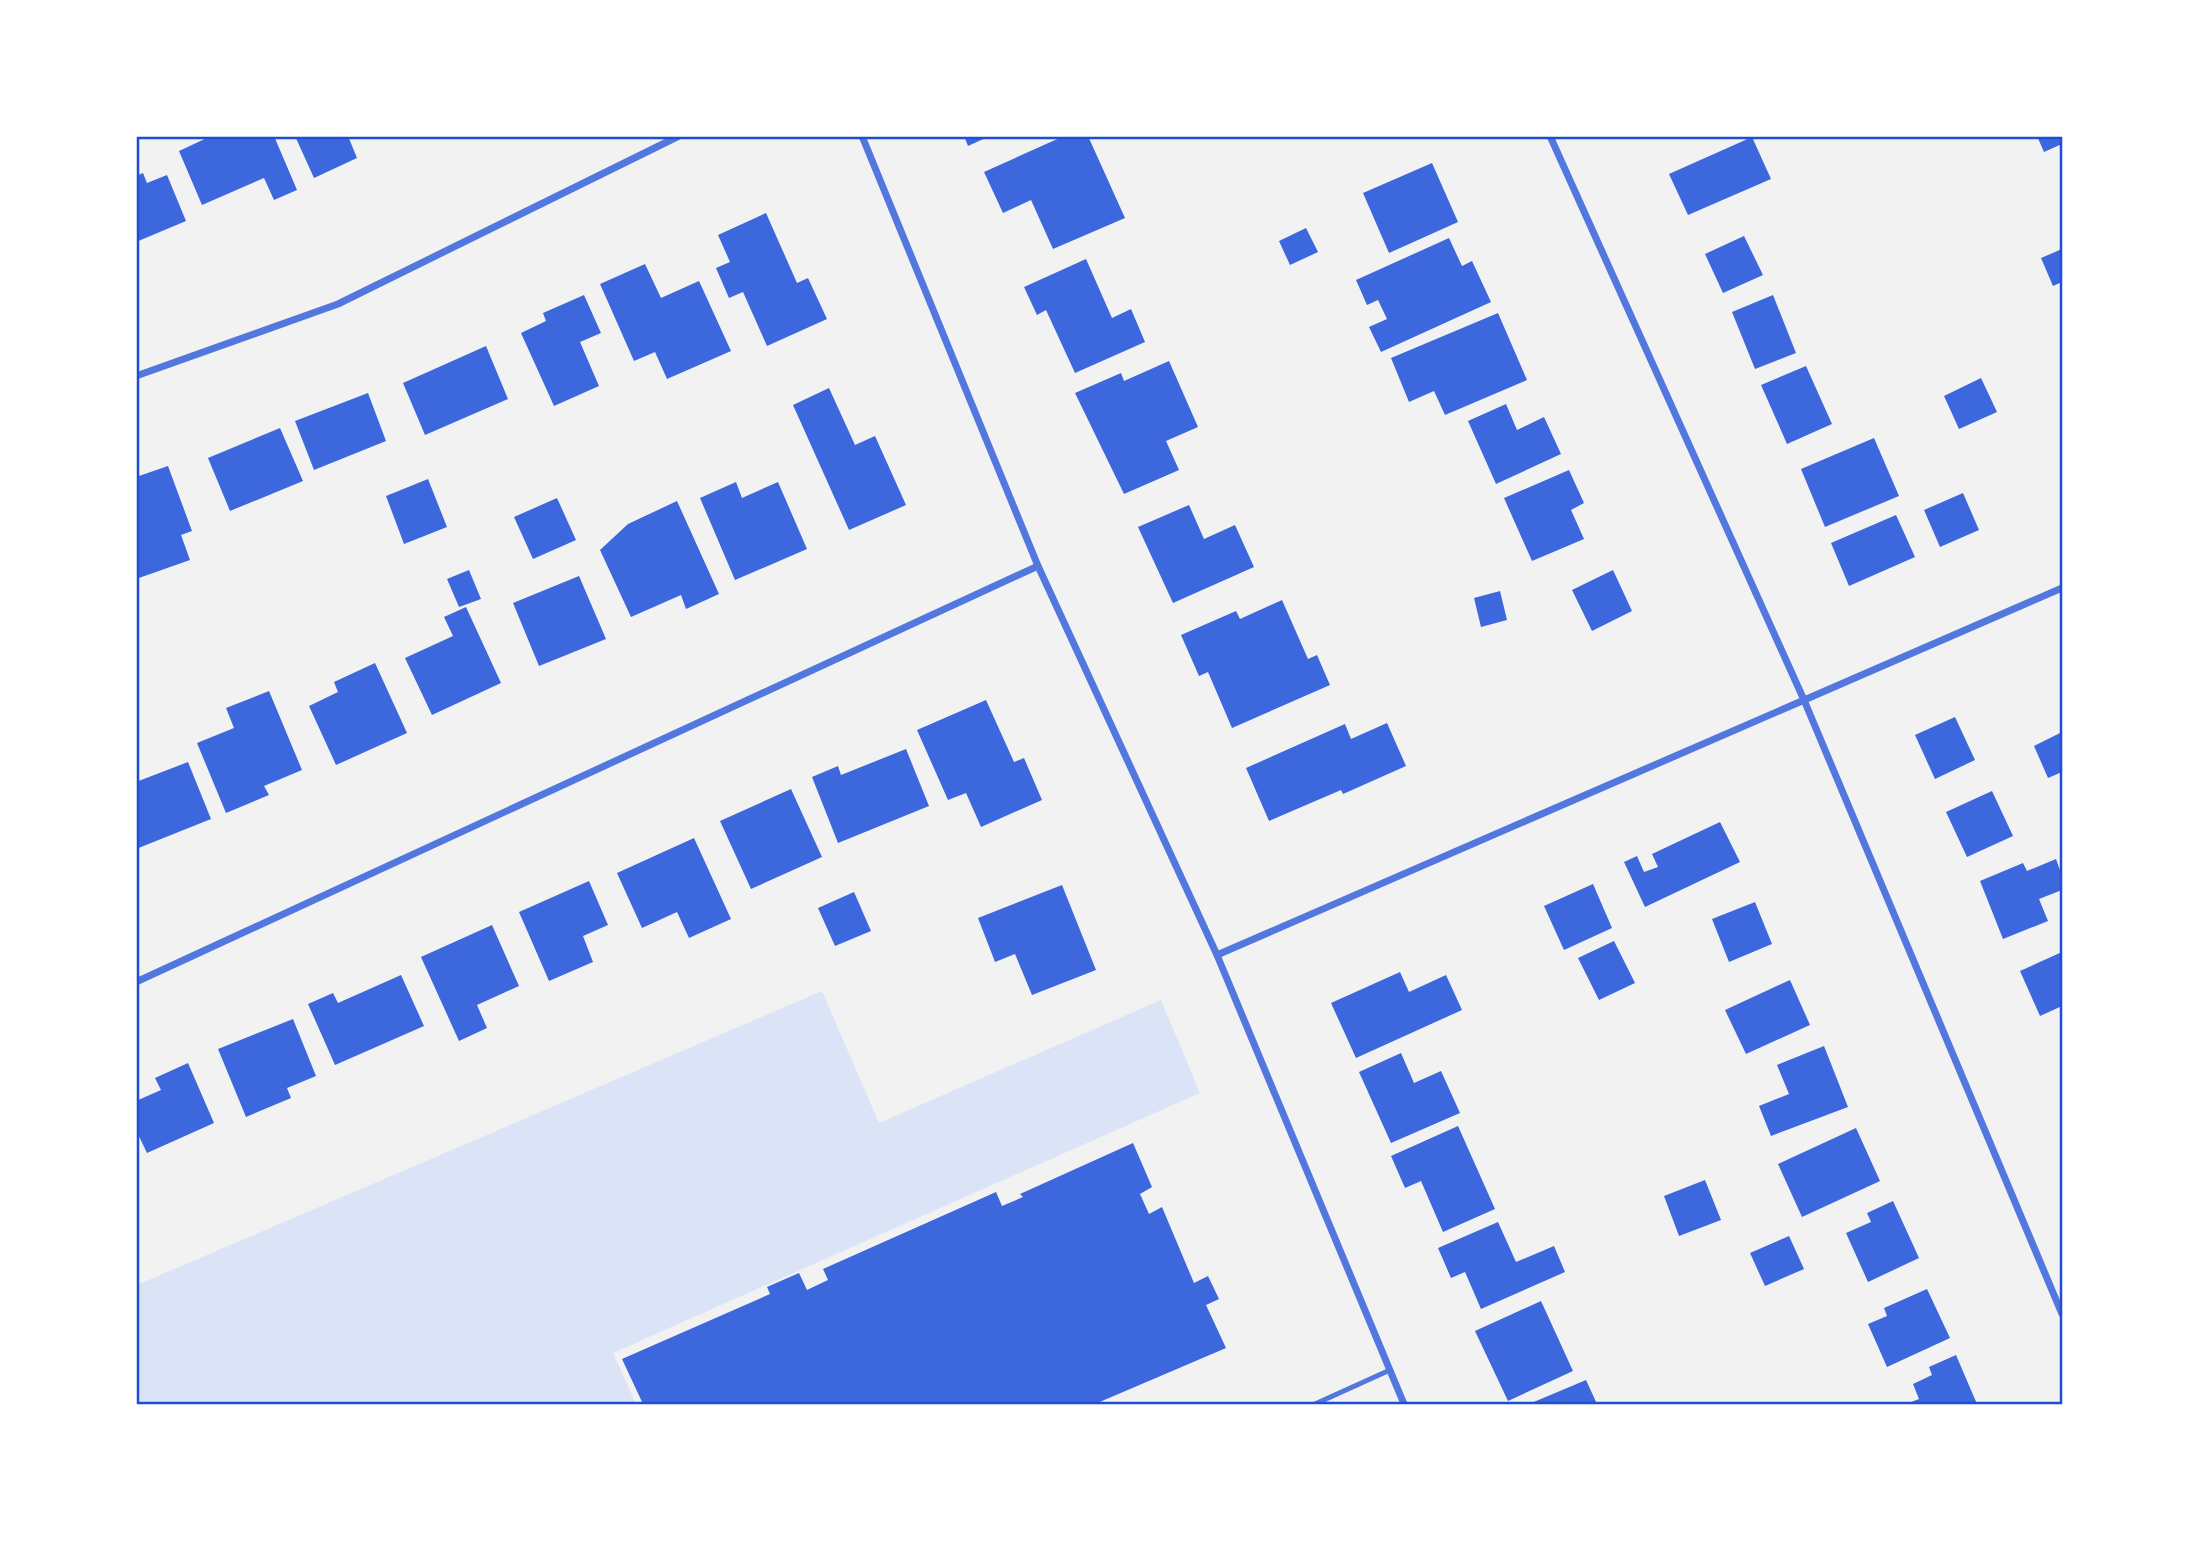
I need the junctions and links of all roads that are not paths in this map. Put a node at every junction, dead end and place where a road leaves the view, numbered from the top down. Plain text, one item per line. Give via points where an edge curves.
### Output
1 (679, 136) edge
2 (862, 136) edge
3 (1550, 136) edge
4 (136, 376) edge
5 (1038, 566) junction
6 (2063, 588) edge
7 (1804, 700) junction
8 (1217, 955) junction
9 (136, 982) edge
10 (2063, 1314) edge
11 (1390, 1370) junction
12 (1315, 1405) edge
13 (1404, 1405) edge

1 - 4 street via 338,304
2 - 5 street
3 - 7 street
5 - 8 street
5 - 9 street
6 - 7 street
7 - 8 street
7 - 10 street
8 - 11 street
11 - 12 lane
11 - 13 street

